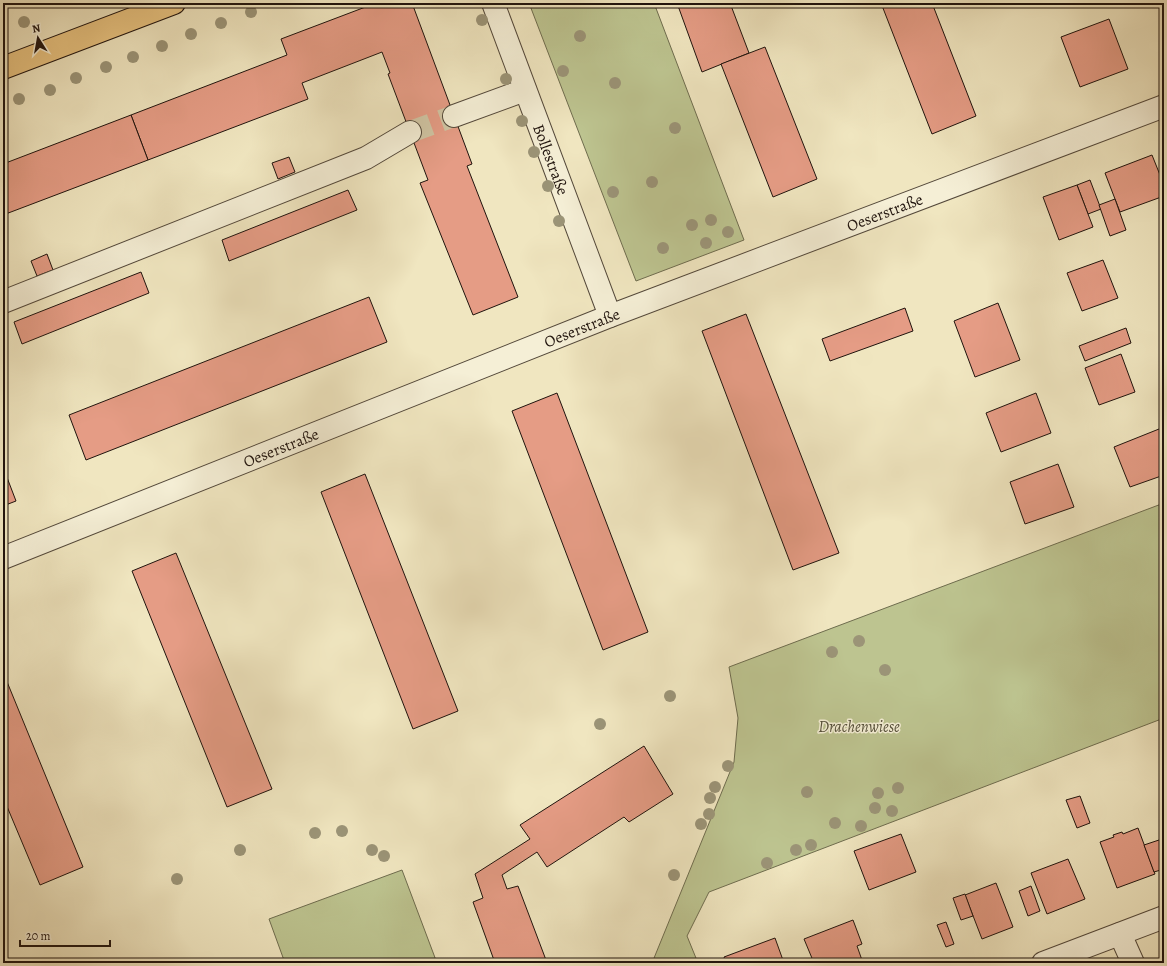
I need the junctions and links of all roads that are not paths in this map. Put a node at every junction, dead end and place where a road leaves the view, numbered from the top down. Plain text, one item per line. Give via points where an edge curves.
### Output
1 (174, 3) edge
2 (492, 3) edge
3 (3, 68) edge
4 (525, 90) junction
5 (1164, 106) edge
6 (454, 116) tunnel mouth
7 (410, 132) tunnel mouth
8 (3, 302) edge
9 (610, 316) junction
10 (3, 558) edge
11 (1164, 917) edge
12 (1120, 934) junction
13 (1043, 963) edge
14 (1133, 963) edge

1 - 3 main road
2 - 4 street, Bollestraße
4 - 6 street
4 - 9 street, Bollestraße
5 - 9 street, Oeserstraße
7 - 8 street via 366,158
9 - 10 street, Oeserstraße
11 - 12 street
12 - 13 street
12 - 14 street

